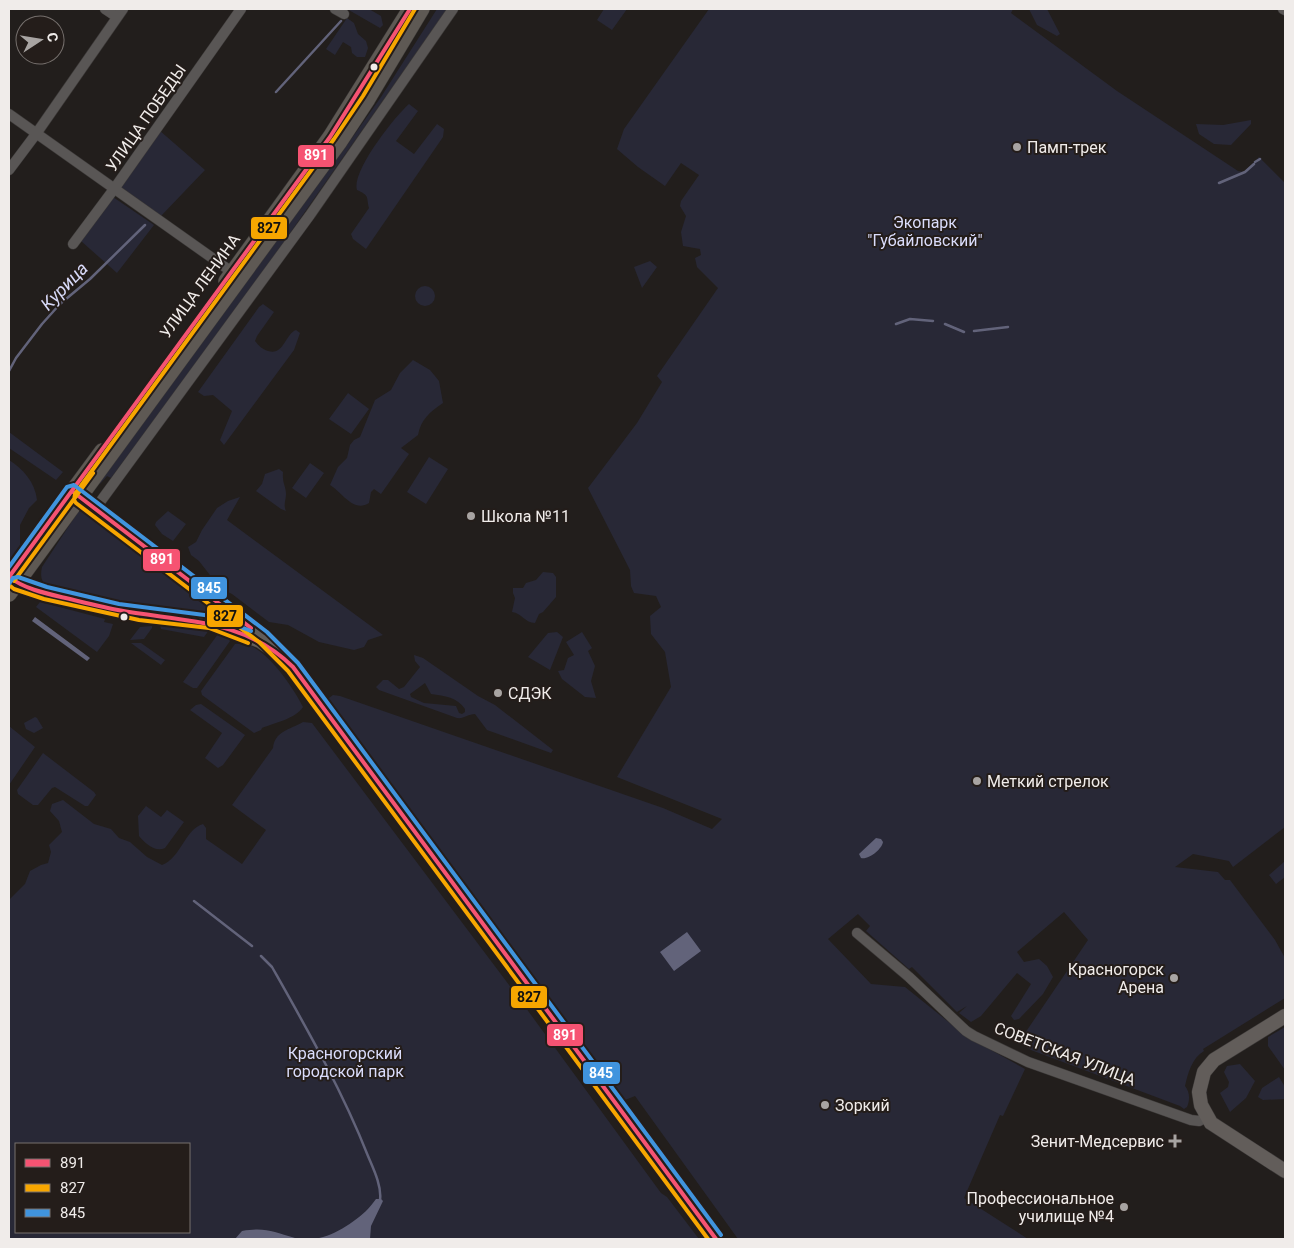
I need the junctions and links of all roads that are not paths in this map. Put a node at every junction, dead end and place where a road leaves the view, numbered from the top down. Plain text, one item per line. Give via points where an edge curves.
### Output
1 (106, 9) edge
2 (241, 9) edge
3 (410, 9) edge
4 (422, 9) edge
5 (453, 9) edge
6 (120, 13) edge
7 (9, 114) edge
8 (36, 134) junction
9 (9, 170) edge
10 (114, 189) junction
11 (74, 244) dead end
12 (232, 272) junction
13 (76, 494) junction
14 (95, 509) junction
15 (11, 583) edge
16 (220, 603) junction
17 (210, 622) junction
18 (282, 656) junction
19 (857, 933) dead end
20 (1285, 1016) edge
21 (1207, 1117) junction
22 (1285, 1171) edge
23 (716, 1239) edge

1 - 6 street
2 - 10 street, УЛИЦА ПОБЕДЫ
3 - 12 main road, УЛИЦА ЛЕНИНА via 330,137
4 - 13 main road, УЛИЦА ЛЕНИНА via 339,143
5 - 14 street via 315,207
6 - 8 street
7 - 8 street
8 - 9 street
8 - 10 street
10 - 11 street, УЛИЦА ПОБЕДЫ
10 - 12 street
12 - 13 main road, УЛИЦА ЛЕНИНА
13 - 14 street
13 - 15 main road, УЛИЦА ЛЕНИНА
14 - 16 street
15 - 17 street via 118,610
16 - 17 street via 219,617
16 - 18 street
17 - 18 street via 260,641
18 - 23 street
19 - 21 street, СОВЕТСКАЯ УЛИЦА via 966,1031 985,1042 1060,1074 1191,1120
20 - 21 street via 1209,1065 1201,1079 1199,1092
21 - 22 street

